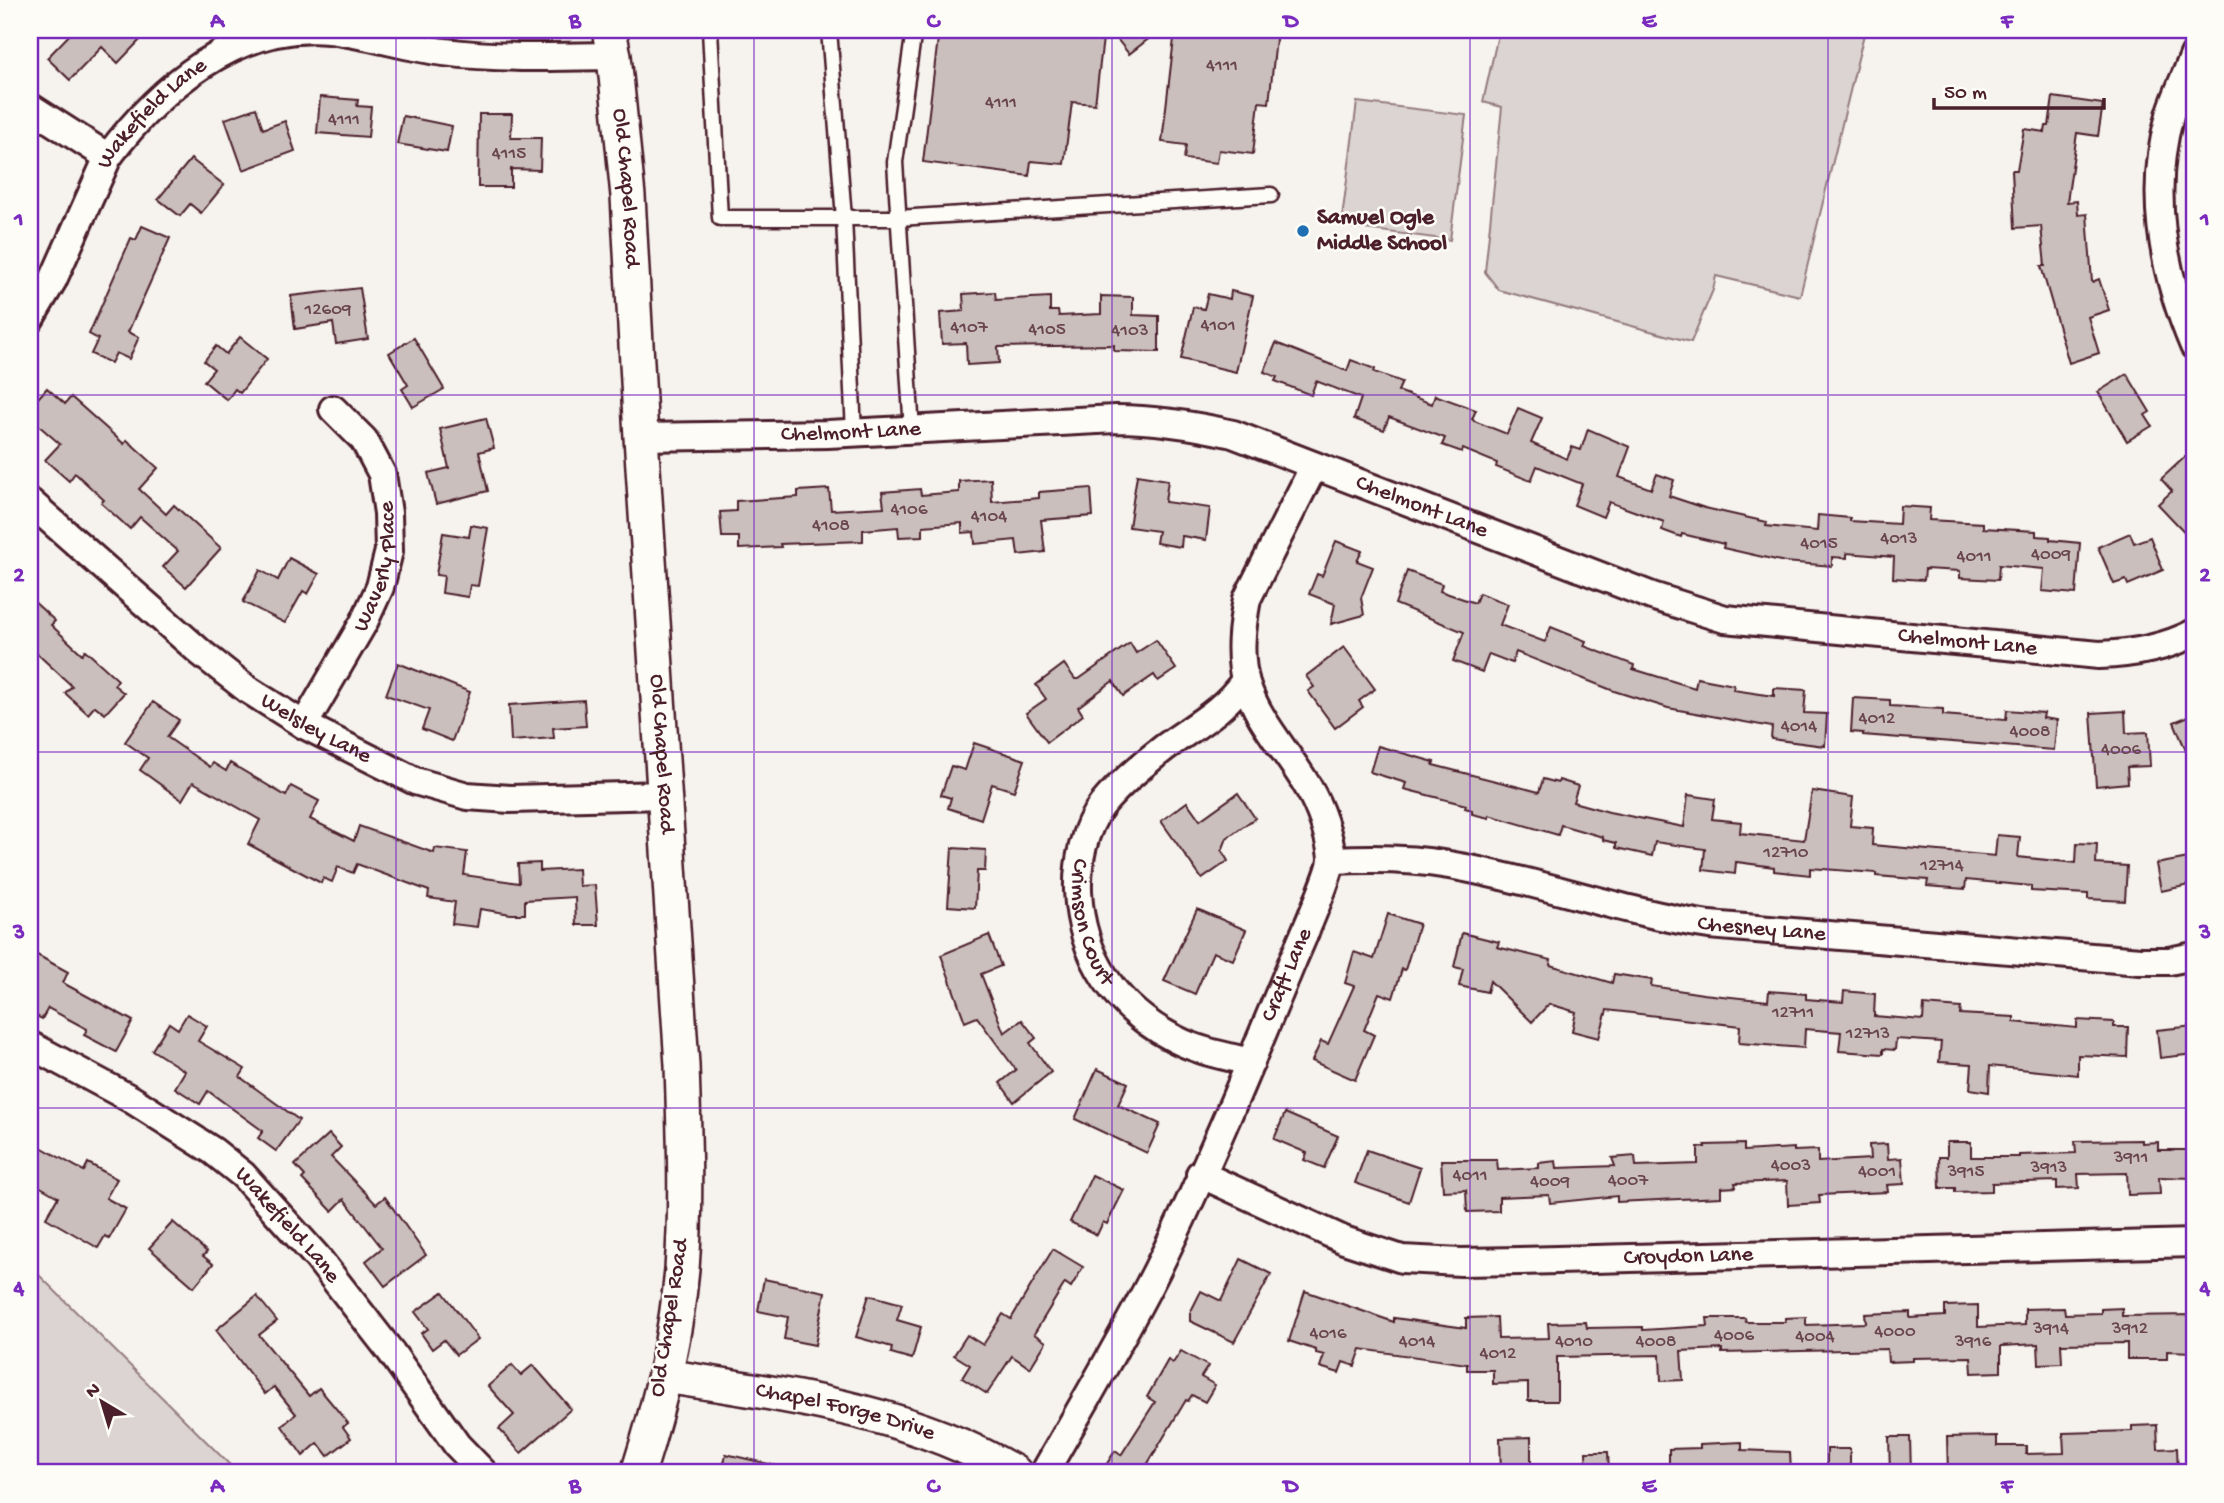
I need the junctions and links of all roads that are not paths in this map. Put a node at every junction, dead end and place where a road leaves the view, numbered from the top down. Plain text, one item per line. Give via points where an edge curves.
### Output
1 (710, 30) edge
2 (829, 30) edge
3 (914, 30) edge
4 (612, 43) edge
5 (2194, 55) edge
6 (30, 107) edge
7 (107, 157) junction
8 (1271, 195) dead end
9 (845, 218) junction
10 (898, 218) junction
11 (30, 319) edge
12 (2194, 346) edge
13 (333, 409) dead end
14 (912, 430) junction
15 (854, 433) junction
16 (641, 437) junction
17 (1314, 466) junction
18 (30, 502) edge
19 (2194, 633) edge
20 (1245, 680) junction
21 (304, 725) junction
22 (665, 795) junction
23 (1333, 860) junction
24 (2194, 956) edge
25 (30, 1045) edge
26 (1251, 1062) junction
27 (1200, 1174) junction
28 (2194, 1243) edge
29 (665, 1376) junction
30 (484, 1473) edge
31 (638, 1473) edge
32 (1015, 1473) edge
33 (1044, 1473) edge

1 - 9 lane via 720,218
2 - 9 lane
3 - 10 lane via 895,162
4 - 7 street, Wakefield Lane via 504,57 443,52 328,30 268,34 245,41 181,79 147,109
4 - 16 street, Old Chapel Road via 628,196
5 - 12 street via 2170,115 2160,187 2168,272
6 - 7 street
7 - 11 street, Wakefield Lane via 53,280
8 - 10 lane
9 - 10 lane
9 - 15 lane
10 - 14 lane
13 - 21 street, Waverly Place via 364,440 382,474 389,551 364,622
14 - 15 street, Chelmont Lane
14 - 17 street, Chelmont Lane via 1152,419 1233,434
15 - 16 street, Chelmont Lane
16 - 22 street, Old Chapel Road
17 - 19 street, Chelmont Lane via 1640,592 1725,619 2099,655 2147,649
17 - 20 street via 1247,599 1241,641
18 - 21 street, Welsley Lane via 200,652
20 - 23 street via 1265,722 1309,789
20 - 26 street, Crimson Court via 1224,706 1165,748 1099,808 1078,873 1085,936 1112,989 1150,1024 1177,1040
21 - 22 street, Welsley Lane via 415,781 467,796 568,799
22 - 29 street, Old Chapel Road via 685,1155 681,1272
23 - 24 street, Chesney Lane via 1375,858 1450,865 1709,925 2140,961
23 - 26 street, Craft Lane
25 - 30 street, Wakefield Lane via 131,1099 243,1175 317,1257 457,1444
26 - 27 street, Craft Lane
27 - 28 street, Croydon Lane via 1344,1240 1423,1261
27 - 33 street, Craft Lane via 1155,1273
29 - 31 street, Old Chapel Road
29 - 32 street, Chapel Forge Drive via 888,1418 964,1446

